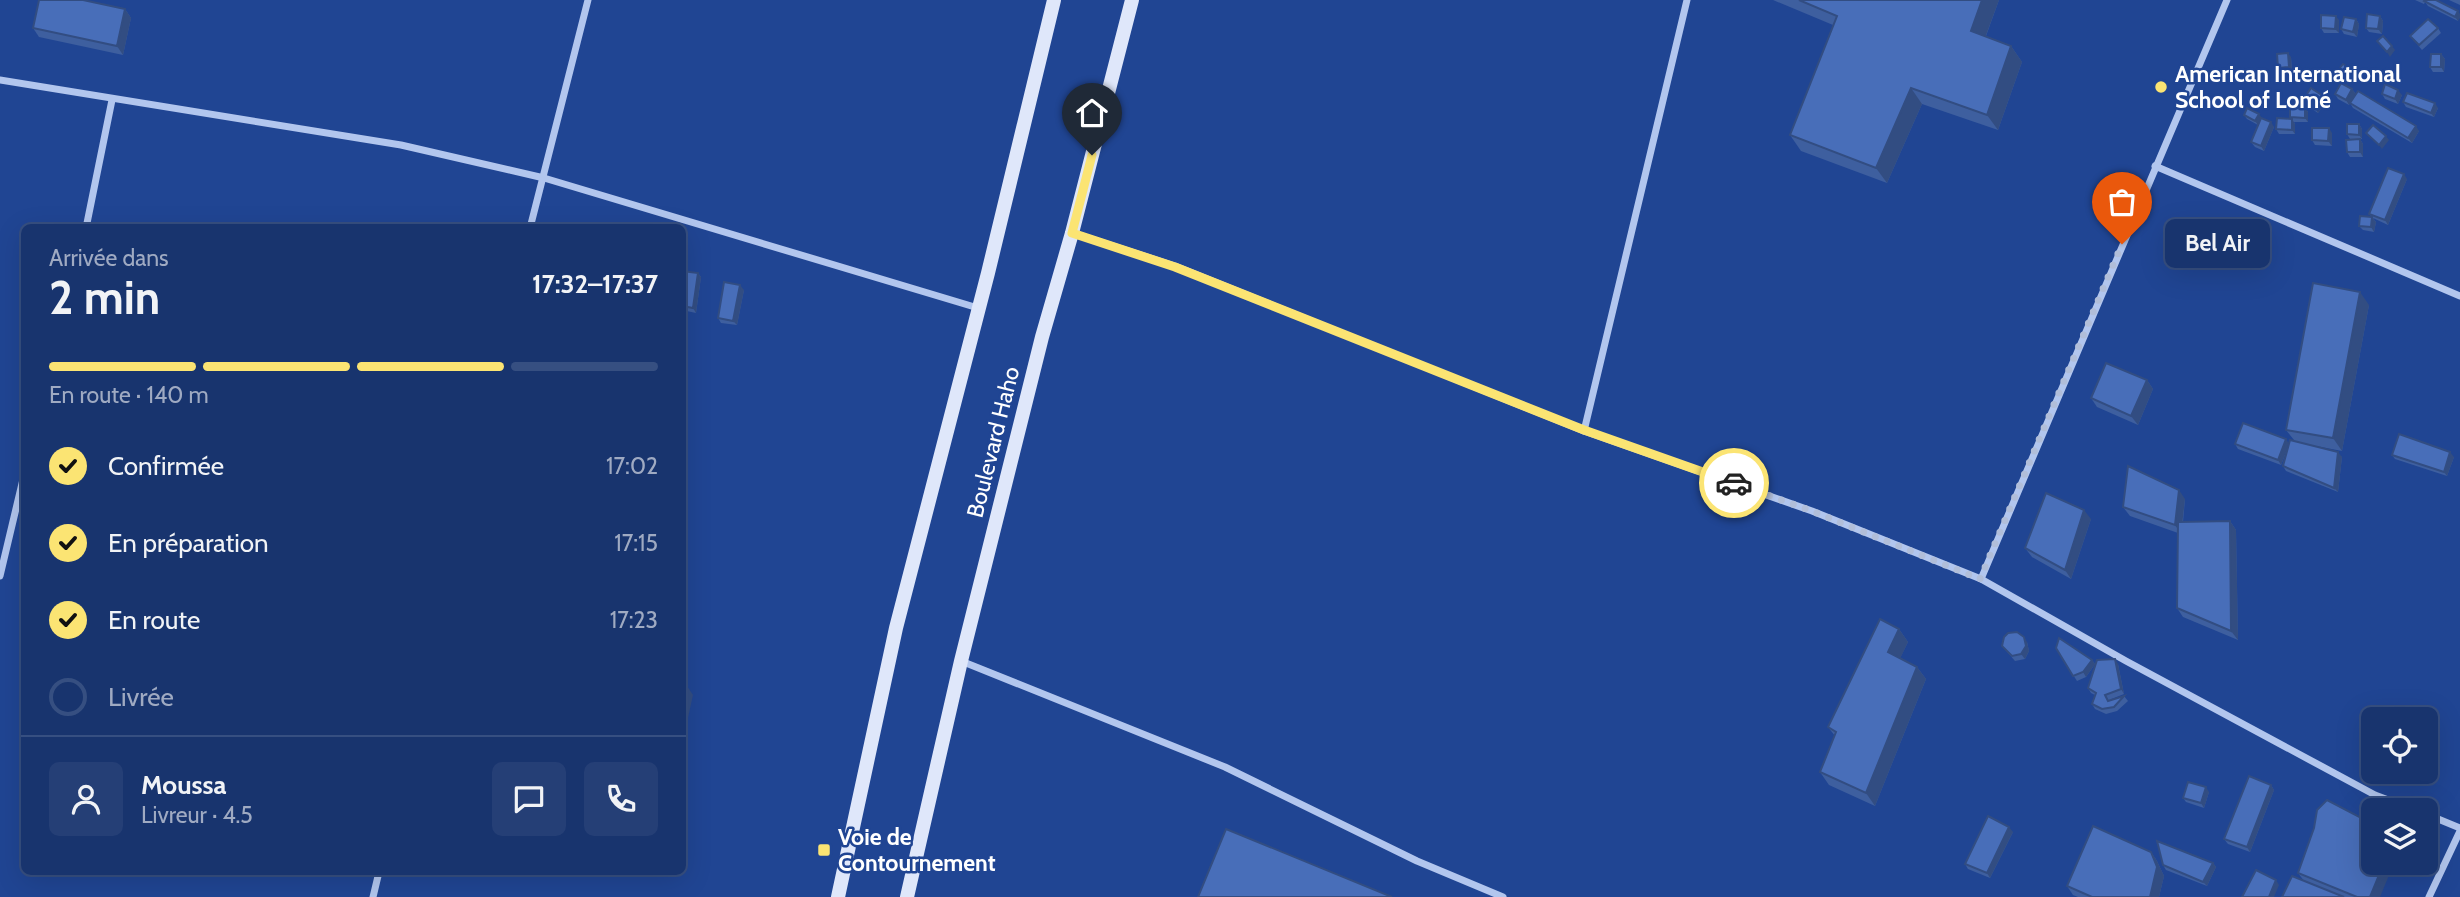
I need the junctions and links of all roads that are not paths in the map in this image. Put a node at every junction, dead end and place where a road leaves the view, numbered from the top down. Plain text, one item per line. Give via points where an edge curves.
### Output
1 (588, 0) edge
2 (1055, 0) edge
3 (1132, 0) edge
4 (1687, 0) edge
5 (2227, 0) edge
6 (0, 80) edge
7 (112, 100) junction
8 (2155, 166) junction
9 (544, 178) junction
10 (87, 224) edge
11 (531, 224) edge
12 (1072, 233) junction
13 (2460, 296) edge
14 (979, 309) junction
15 (1584, 430) junction
16 (21, 487) edge
17 (0, 526) edge
18 (11, 528) junction
19 (0, 576) edge
20 (1980, 579) junction
21 (961, 661) junction
22 (2383, 798) edge
23 (2438, 819) edge
24 (2460, 829) edge
25 (378, 875) edge
26 (373, 897) edge
27 (838, 897) edge
28 (907, 897) edge
29 (1503, 897) edge
30 (2429, 897) edge

1 - 9 street
2 - 14 main road, Boulevard Haho
3 - 12 main road, Boulevard Haho
4 - 15 street
5 - 8 street
6 - 7 street
7 - 9 street via 401,145
7 - 10 street
8 - 13 street
8 - 20 street
9 - 11 street
9 - 14 street
12 - 15 street via 1175,267
12 - 21 main road, Boulevard Haho
14 - 27 main road, Boulevard Haho via 896,628
15 - 20 street via 1812,511
16 - 18 street
17 - 18 street
18 - 19 street
20 - 22 street
21 - 28 main road, Boulevard Haho
21 - 29 street via 1225,767 1417,861
23 - 24 street
24 - 30 street
25 - 26 street

